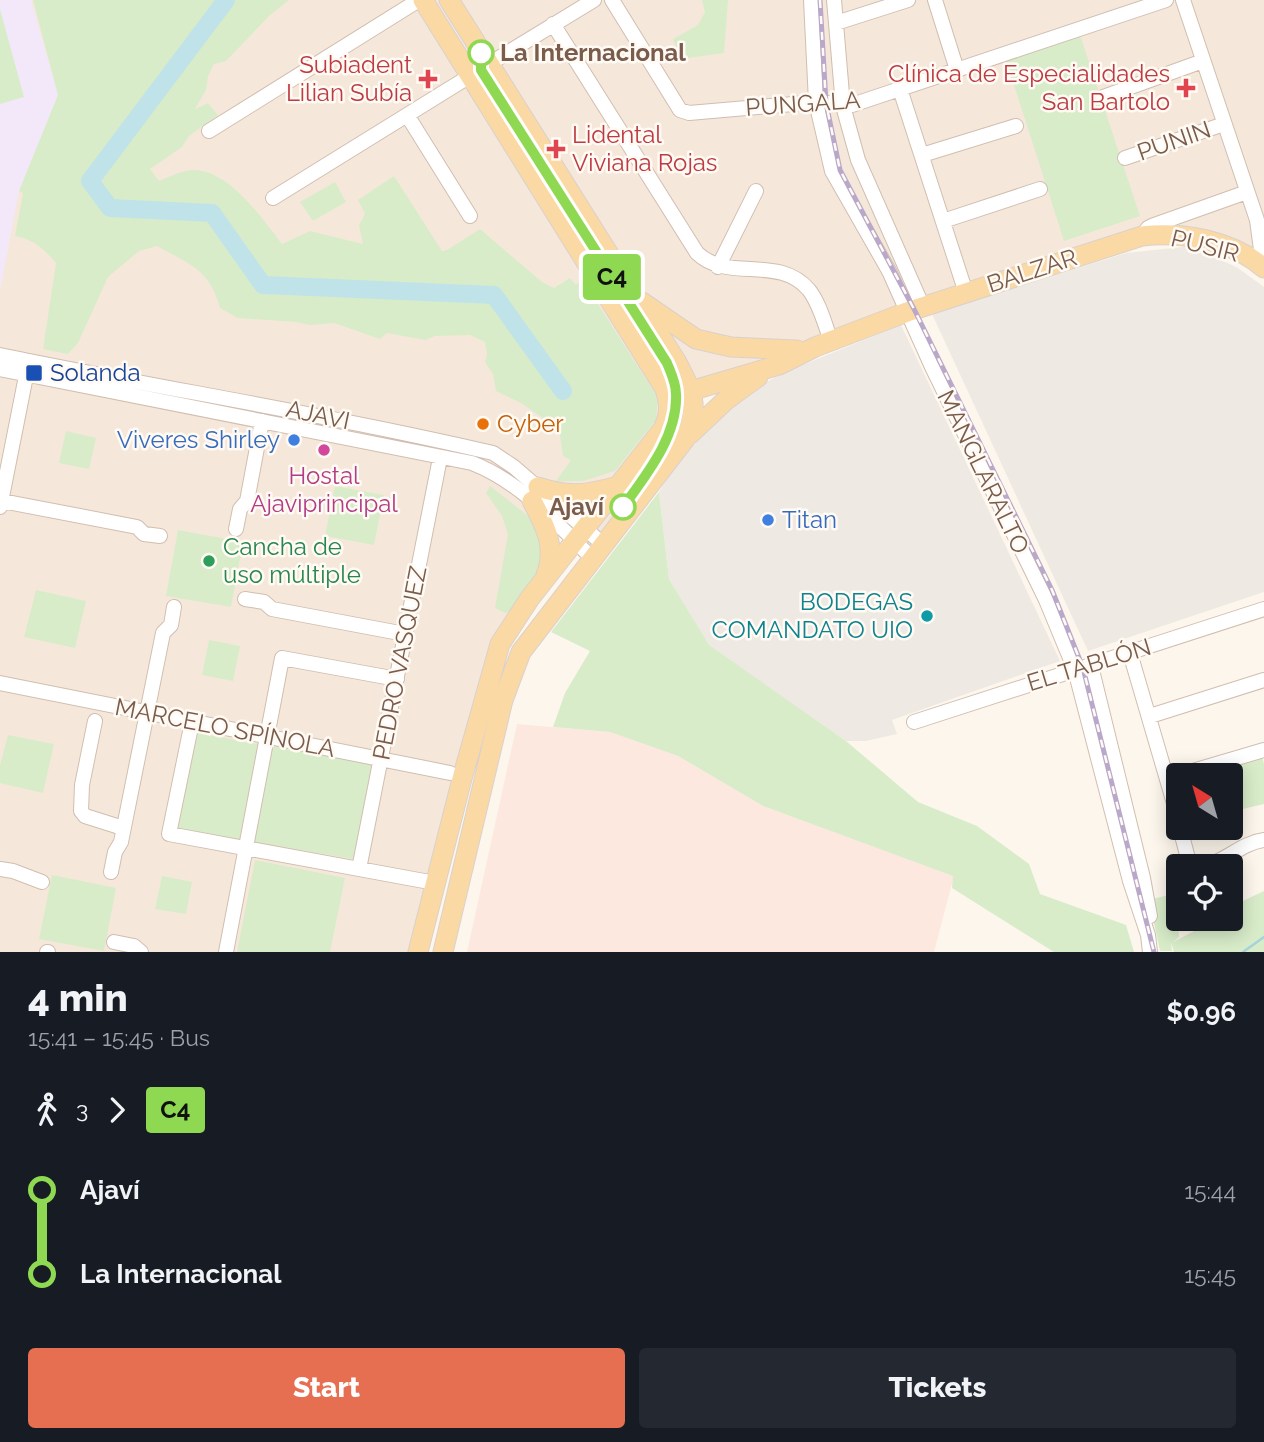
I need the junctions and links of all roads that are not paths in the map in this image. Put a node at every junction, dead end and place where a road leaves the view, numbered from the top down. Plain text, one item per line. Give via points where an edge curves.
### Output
1 (421, 0) edge
2 (449, 0) edge
3 (594, 0) edge
4 (612, 0) edge
5 (811, 0) edge
6 (834, 0) edge
7 (908, 0) edge
8 (935, 0) edge
9 (1166, 0) edge
10 (1183, 0) edge
11 (836, 23) junction
12 (554, 24) junction
13 (1203, 61) junction
14 (489, 64) junction
15 (957, 70) junction
16 (470, 76) junction
17 (900, 89) junction
18 (1103, 97) dead end
19 (816, 102) junction
20 (843, 106) junction
21 (407, 116) junction
22 (1224, 124) junction
23 (1016, 126) dead end
24 (209, 131) dead end
25 (922, 155) junction
26 (1125, 158) dead end
27 (1040, 189) dead end
28 (755, 191) dead end
29 (1247, 192) junction
30 (274, 198) dead end
31 (1259, 215) edge
32 (470, 216) dead end
33 (943, 221) junction
34 (1142, 236) junction
35 (1262, 266) edge
36 (718, 267) junction
37 (966, 293) junction
38 (635, 297) junction
39 (915, 309) junction
40 (814, 346) junction
41 (0, 355) edge
42 (779, 365) junction
43 (28, 368) junction
44 (0, 369) edge
45 (688, 386) junction
46 (667, 393) junction
47 (262, 421) junction
48 (685, 439) junction
49 (440, 458) junction
50 (618, 486) junction
51 (535, 494) junction
52 (1, 505) edge
53 (236, 529) dead end
54 (579, 535) junction
55 (160, 537) dead end
56 (598, 552) junction
57 (544, 579) junction
58 (245, 598) dead end
59 (174, 607) dead end
60 (1264, 609) edge
61 (405, 634) junction
62 (1130, 653) junction
63 (1091, 666) junction
64 (1075, 670) junction
65 (397, 679) junction
66 (1264, 680) edge
67 (0, 683) edge
68 (97, 713) junction
69 (148, 713) junction
70 (1150, 716) junction
71 (192, 722) junction
72 (914, 722) dead end
73 (269, 737) junction
74 (1264, 750) edge
75 (381, 759) junction
76 (1170, 763) edge
77 (1220, 763) edge
78 (450, 773) dead end
79 (123, 828) junction
80 (1264, 840) edge
81 (247, 848) junction
82 (1231, 854) edge
83 (0, 869) edge
84 (359, 869) junction
85 (111, 872) dead end
86 (42, 881) dead end
87 (435, 884) junction
88 (114, 942) dead end
89 (141, 952) edge
90 (226, 952) edge
91 (418, 952) edge
92 (443, 952) edge
93 (1150, 952) edge
94 (1157, 952) edge

1 - 16 main road
1 - 24 street
2 - 14 main road
3 - 12 street
4 - 19 street, PUNGALA via 684,112
5 - 19 street, MANGLARALTO
6 - 11 street, MANGLARALTO
7 - 11 street
8 - 15 street
9 - 15 street, PUNGALA
10 - 13 street
11 - 20 street, MANGLARALTO
12 - 14 street
12 - 36 street via 697,254
13 - 18 street
13 - 22 street
14 - 38 main road
15 - 17 street, PUNGALA
16 - 21 street
16 - 46 main road
17 - 20 street, PUNGALA
17 - 25 street
19 - 20 street, PUNGALA
19 - 39 street, MANGLARALTO via 832,171 888,271
20 - 39 street, MANGLARALTO via 858,160
21 - 30 street
21 - 32 street
22 - 26 street, PUNIN
22 - 29 street
23 - 25 street
25 - 33 street
27 - 33 street
28 - 36 street
29 - 31 street
29 - 34 street, BALZAR via 1154,225
31 - 35 street
33 - 37 street
34 - 35 main road, PUSIR via 1176,235 1231,247
34 - 37 main road, BALZAR
36 - 40 street via 779,271 796,278 810,291
37 - 39 main road, BALZAR
38 - 40 main road via 696,339 731,347
38 - 45 main road
39 - 40 main road, BALZAR
39 - 64 street, MANGLARALTO via 932,367 1046,600
40 - 42 main road, BALZAR
40 - 45 main road, BALZAR
41 - 43 street, AJAVI
42 - 45 main road, BALZAR
42 - 48 main road via 726,400
43 - 44 street, AJAVI
43 - 47 street, AJAVI
43 - 51 street, AJAVI via 267,405 493,453 514,467
43 - 52 street
45 - 46 main road, BALZAR
45 - 48 main road via 694,415
46 - 50 main road via 669,414 663,429
47 - 49 street, AJAVI
47 - 53 street via 247,501 240,509
48 - 56 main road
49 - 51 street, AJAVI via 472,463
49 - 61 street, PEDRO VASQUEZ
50 - 51 main road via 576,495
50 - 54 main road
51 - 54 street, AJAVI
51 - 57 main road via 550,540
52 - 55 street via 137,527 144,534
54 - 56 street, AJAVI
54 - 57 main road
56 - 92 main road via 521,652 503,700
57 - 87 main road via 500,644
58 - 61 street via 272,609
59 - 69 street via 171,625 163,634
60 - 62 street, EL TABLÓN
61 - 65 street, PEDRO VASQUEZ
62 - 63 street, EL TABLÓN
62 - 70 street
63 - 64 street, EL TABLÓN
63 - 94 street
64 - 72 street, EL TABLÓN
64 - 93 street, MANGLARALTO
65 - 73 street via 282,658
65 - 75 street, PEDRO VASQUEZ
66 - 70 street
67 - 68 street, MARCELO SPÍNOLA
68 - 69 street, MARCELO SPÍNOLA
68 - 79 street via 81,811
69 - 71 street, MARCELO SPÍNOLA
69 - 79 street
70 - 76 street
71 - 73 street, MARCELO SPÍNOLA
71 - 81 street via 169,834
73 - 75 street, MARCELO SPÍNOLA
73 - 81 street
74 - 77 street
75 - 78 street, MARCELO SPÍNOLA
75 - 84 street, PEDRO VASQUEZ
79 - 85 street
80 - 82 street
81 - 84 street
81 - 90 street
83 - 86 street
84 - 87 street
87 - 91 main road
88 - 89 street

